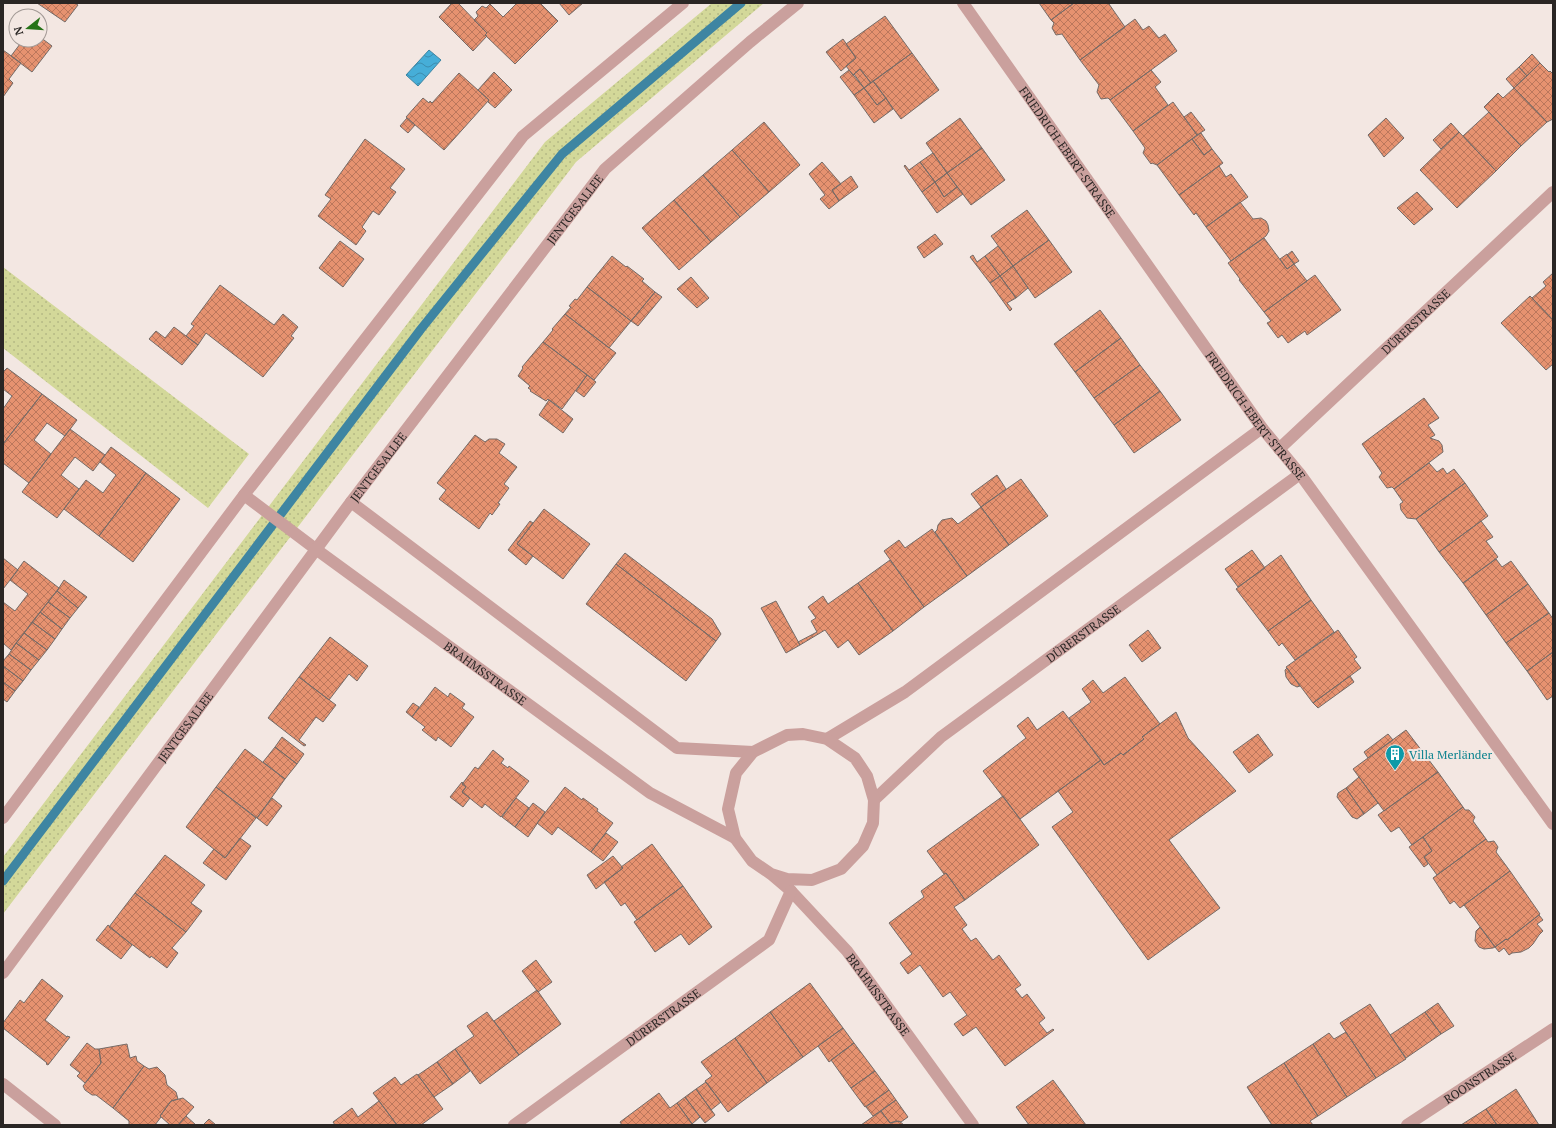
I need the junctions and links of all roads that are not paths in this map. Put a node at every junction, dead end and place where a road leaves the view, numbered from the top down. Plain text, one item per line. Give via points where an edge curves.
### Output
1 (683, 3) edge
2 (798, 3) edge
3 (963, 3) edge
4 (1553, 192) edge
5 (1262, 428) junction
6 (1279, 450) junction
7 (1300, 474) junction
8 (244, 495) junction
9 (351, 502) junction
10 (317, 550) junction
11 (827, 739) junction
12 (753, 752) junction
13 (874, 800) junction
14 (3, 818) edge
15 (1553, 824) edge
16 (735, 838) junction
17 (771, 874) junction
18 (791, 891) junction
19 (3, 973) edge
20 (1553, 1029) edge
21 (3, 1084) edge
22 (55, 1125) edge
23 (514, 1125) edge
24 (973, 1125) edge
25 (1407, 1125) edge

1 - 8 street via 523,136
2 - 9 street, JENTGESALLEE via 605,169
3 - 5 street, FRIEDRICH-EBERT-STRASSE
4 - 6 street, DÜRERSTRASSE
5 - 6 street, FRIEDRICH-EBERT-STRASSE
5 - 11 street via 904,692
6 - 7 street, FRIEDRICH-EBERT-STRASSE
7 - 13 street, DÜRERSTRASSE via 941,738
7 - 15 street, FRIEDRICH-EBERT-STRASSE
8 - 10 street, BRAHMSSTRASSE
8 - 14 street
9 - 10 street, JENTGESALLEE
9 - 12 street via 677,748
10 - 16 street, BRAHMSSTRASSE via 650,792
10 - 19 street, JENTGESALLEE
11 - 12 street via 803,734 787,735
11 - 13 street via 855,758 867,776
12 - 16 street via 736,774 728,809
13 - 17 street via 873,822 863,846 841,869 812,880 787,879
16 - 17 street via 752,861
17 - 18 street, BRAHMSSTRASSE
18 - 23 street, DÜRERSTRASSE via 769,940
18 - 24 street, BRAHMSSTRASSE via 847,951
20 - 25 street, ROONSTRASSE
21 - 22 street

